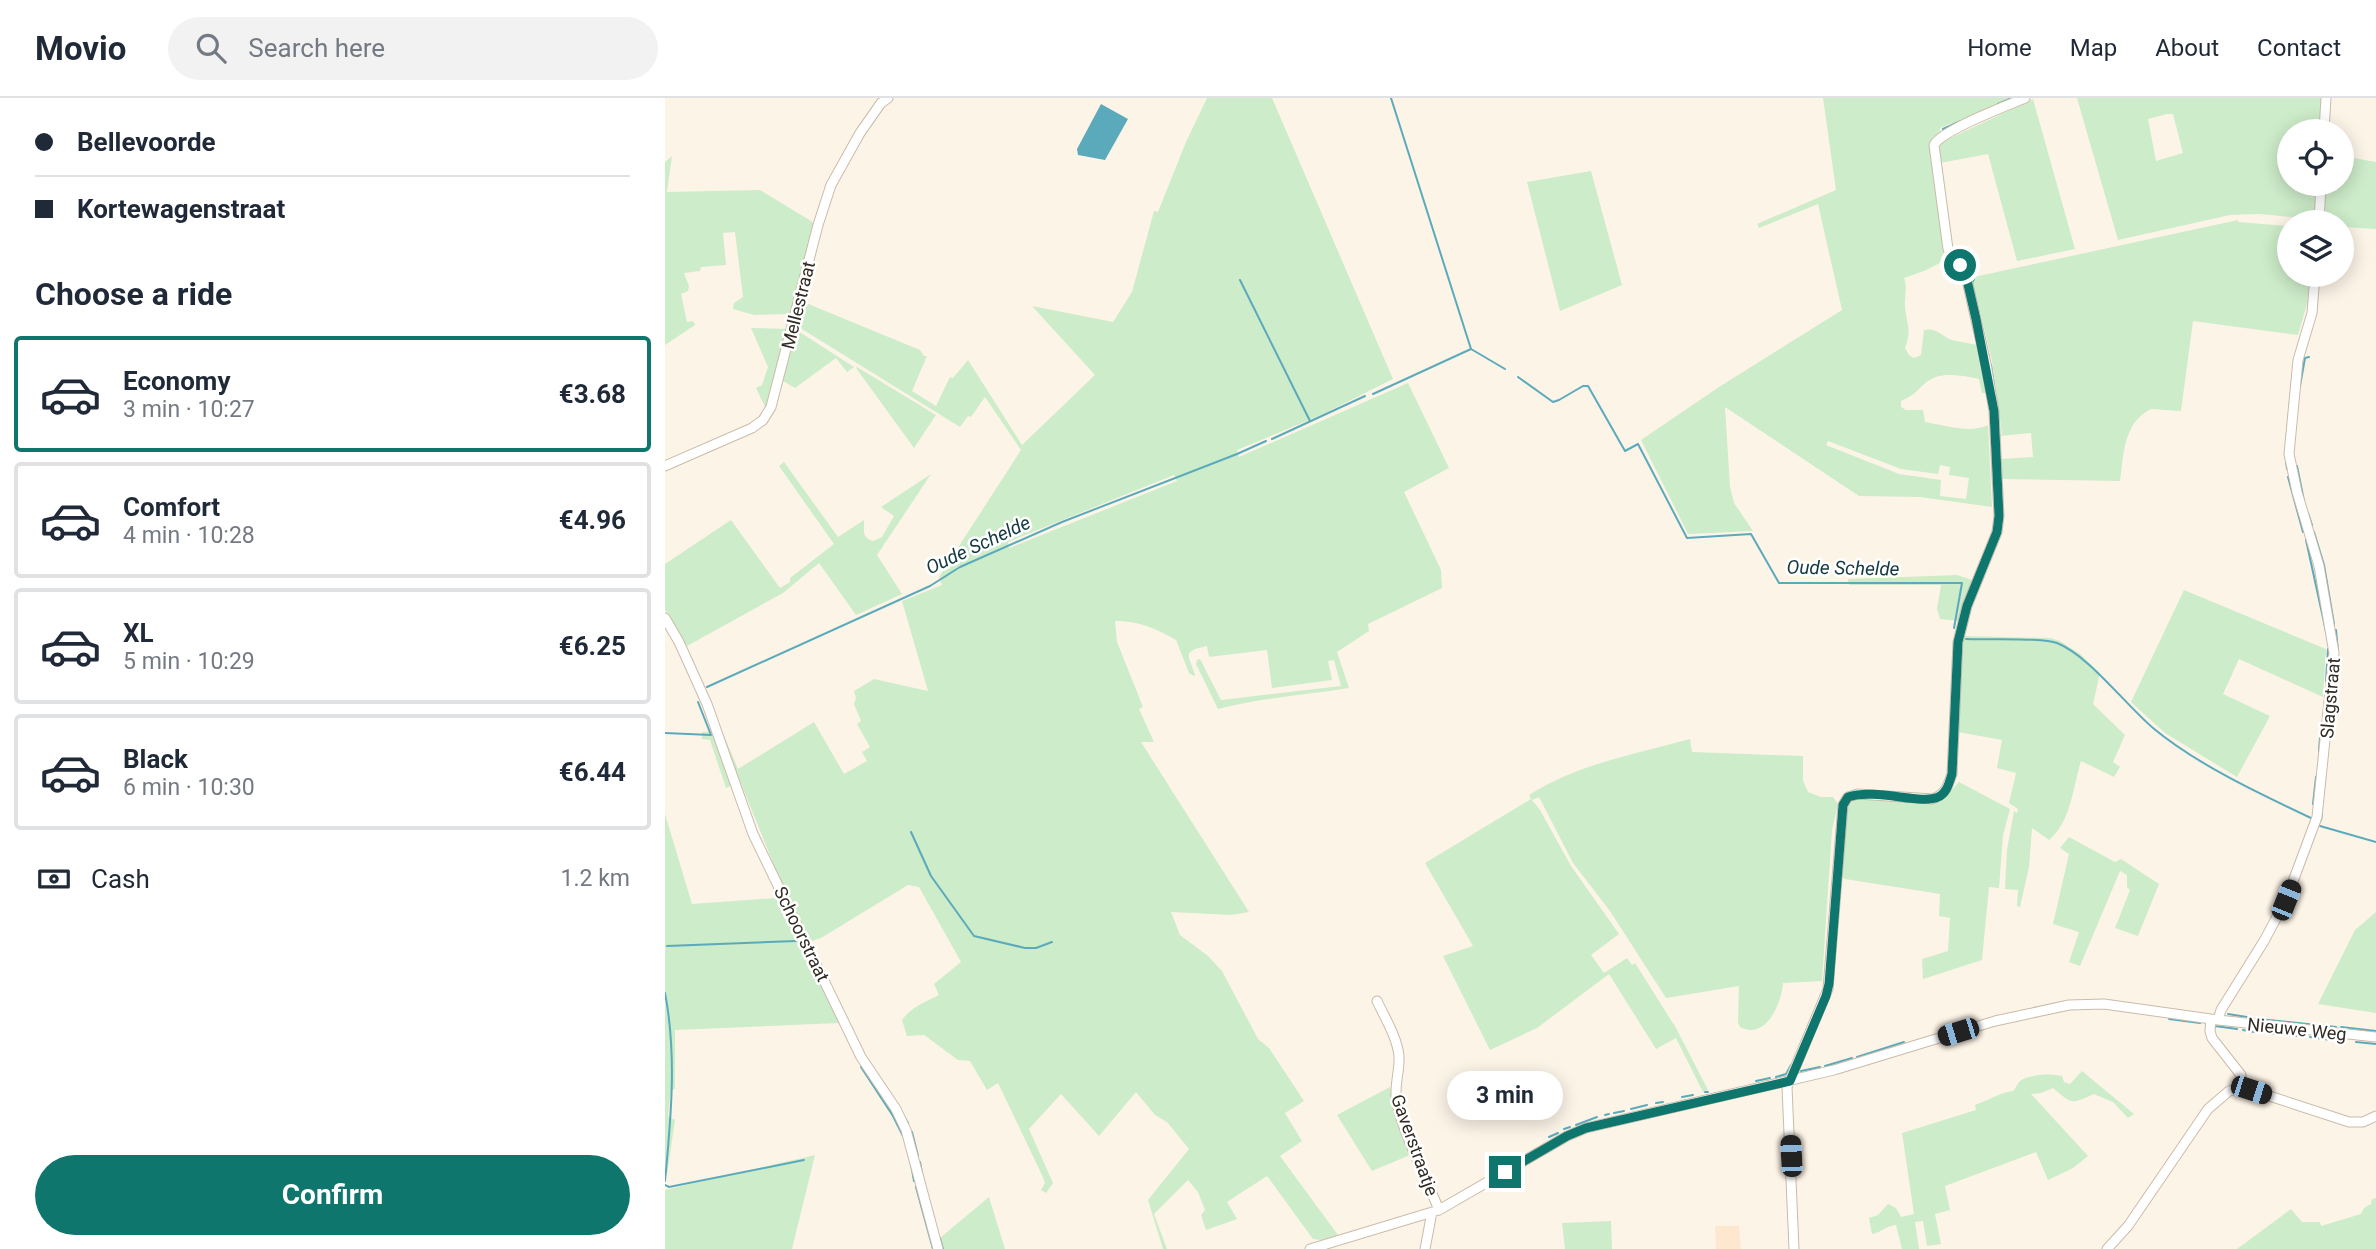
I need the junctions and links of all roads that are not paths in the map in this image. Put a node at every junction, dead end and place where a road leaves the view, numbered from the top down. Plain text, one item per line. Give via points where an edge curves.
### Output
1 (888, 98) edge
2 (2025, 98) edge
3 (2326, 98) edge
4 (2325, 119) edge
5 (2314, 287) edge
6 (665, 466) edge
7 (665, 618) edge
8 (1377, 1001) dead end
9 (2215, 1020) junction
10 (2376, 1037) edge
11 (1790, 1081) junction
12 (2242, 1088) junction
13 (2376, 1116) edge
14 (1435, 1211) junction
15 (938, 1249) edge
16 (1310, 1249) edge
17 (1425, 1249) edge
18 (1794, 1249) edge
19 (2107, 1249) edge

1 - 6 street, Mellestraat via 860,133 831,185 771,407 752,428
2 - 11 street via 1951,131 1936,140 1933,149 1948,249 1966,276 1986,364 1994,411 1999,516 1960,630 1952,774 1946,790 1932,799 1858,794 1843,805 1829,984
3 - 4 street
5 - 9 street, Slagstraat via 2312,313 2298,360 2289,454 2319,566 2335,653 2319,802 2314,830 2286,900
7 - 15 street, Schoorstraat via 707,704 758,844 861,1056 906,1130
8 - 14 street, Gaverstraatje via 1396,1042 1397,1105
9 - 10 street, Nieuwe Weg
9 - 11 street, Nieuwe Weg via 2104,1004 2063,1006 1995,1021
9 - 12 street via 2210,1034 2241,1075
11 - 14 street, Nieuwe Weg via 1586,1128
11 - 18 street
12 - 13 street via 2349,1122
12 - 19 street via 2224,1094 2200,1119
14 - 16 street, Nieuwe Weg
14 - 17 street, Gaverstraatje

